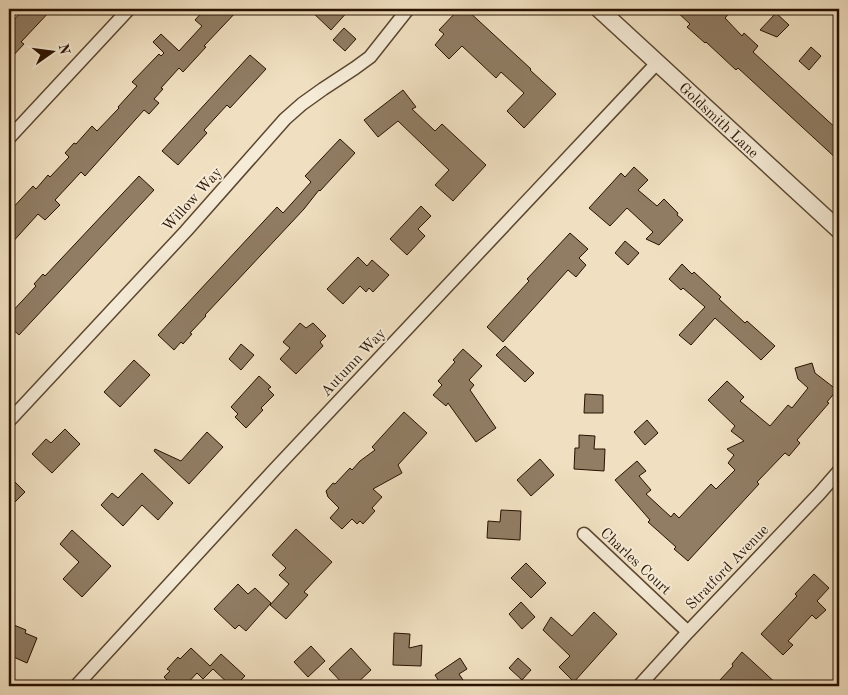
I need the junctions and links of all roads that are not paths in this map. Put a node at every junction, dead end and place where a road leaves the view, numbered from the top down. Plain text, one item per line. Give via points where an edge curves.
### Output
1 (128, 9) edge
2 (408, 9) edge
3 (599, 9) edge
4 (657, 62) junction
5 (9, 138) edge
6 (839, 230) edge
7 (9, 421) edge
8 (839, 470) edge
9 (584, 534) dead end
10 (688, 632) junction
11 (76, 686) edge
12 (639, 686) edge

1 - 5 street
2 - 7 street, Willow Way via 370,57 285,119
3 - 4 street, Goldsmith Lane
4 - 6 street, Goldsmith Lane
4 - 11 street, Autumn Way
8 - 10 street, Stratford Avenue
9 - 10 street, Charles Court
10 - 12 street, Stratford Avenue

